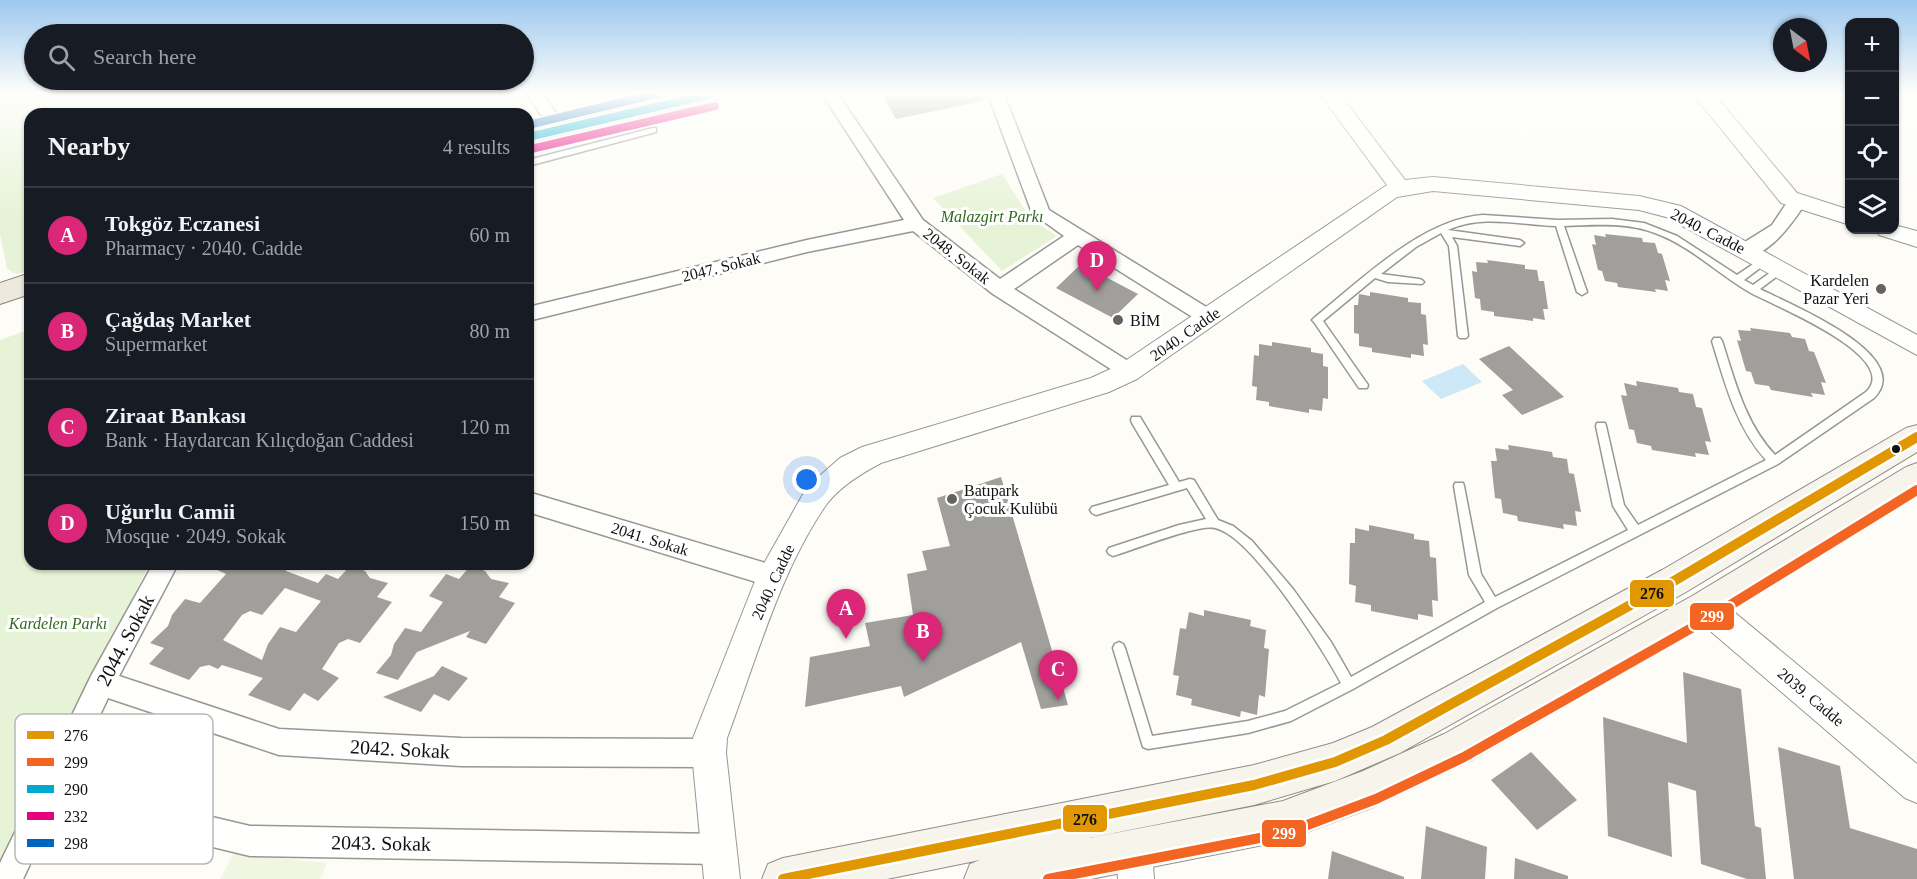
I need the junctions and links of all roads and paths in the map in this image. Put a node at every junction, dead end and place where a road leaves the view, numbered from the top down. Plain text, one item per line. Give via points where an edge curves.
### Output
1 (634, 135) edge
2 (857, 135) edge
3 (1011, 135) edge
4 (1361, 135) edge
5 (1737, 135) edge
6 (534, 161) edge
7 (1400, 188) junction
8 (1797, 202) junction
9 (1845, 216) edge
10 (1559, 223) junction
11 (916, 224) junction
12 (1446, 231) junction
13 (1899, 234) edge
14 (1077, 236) junction
15 (1917, 239) edge
16 (1520, 243) dead end
17 (1764, 260) junction
18 (1375, 275) junction
19 (1737, 280) junction
20 (1419, 282) dead end
21 (24, 285) edge
22 (1000, 289) junction
23 (1754, 290) junction
24 (1582, 292) dead end
25 (0, 294) edge
26 (24, 307) edge
27 (534, 313) edge
28 (0, 315) edge
29 (1209, 318) junction
30 (1463, 336) dead end
31 (1717, 341) dead end
32 (1917, 346) edge
33 (1128, 372) junction
34 (1363, 385) dead end
35 (1136, 420) dead end
36 (1601, 426) dead end
37 (1917, 437) edge
38 (1774, 461) junction
39 (1917, 476) edge
40 (1459, 486) dead end
41 (1176, 487) junction
42 (534, 504) edge
43 (1096, 510) dead end
44 (1214, 523) junction
45 (1636, 532) junction
46 (1113, 551) dead end
47 (163, 570) edge
48 (772, 576) junction
49 (1493, 604) junction
50 (1705, 607) junction
51 (1119, 648) dead end
52 (101, 683) junction
53 (1349, 685) junction
54 (86, 714) edge
55 (195, 714) edge
56 (213, 720) edge
57 (709, 753) junction
58 (1917, 786) edge
59 (213, 832) edge
60 (15, 864) edge
61 (720, 864) edge
62 (1135, 864) edge
63 (8, 879) edge
64 (783, 879) edge
65 (985, 879) edge

1 - 6 lane
2 - 11 street, 2048. Sokak
3 - 14 street via 1038,210
4 - 7 street
5 - 8 street via 1786,195
7 - 17 street, 2040. Cadde via 1433,184 1639,203 1689,217
7 - 29 street, 2040. Cadde via 1376,200
8 - 9 street
8 - 17 street
10 - 12 lane via 1470,219
10 - 19 lane via 1619,221 1656,229 1682,241
10 - 24 lane
11 - 22 street, 2048. Sokak
11 - 27 street, 2047. Sokak via 807,246
12 - 16 lane
12 - 18 lane via 1423,237
12 - 30 lane via 1453,246
13 - 15 street
14 - 22 street
14 - 29 street
17 - 19 lane
17 - 23 lane
17 - 32 street, 2040. Cadde
18 - 20 lane
18 - 34 lane via 1317,320
19 - 23 lane
21 - 25 main road
22 - 33 street, 2048. Sokak
23 - 38 lane via 1860,349 1874,364 1879,379 1870,395
26 - 28 main road
29 - 33 street, 2040. Cadde
31 - 38 lane via 1746,425
33 - 48 street, 2040. Cadde via 1100,385 897,446 850,466 817,495
35 - 41 lane
36 - 45 lane via 1619,506
37 - 64 main road via 1563,643 1386,740 1335,762 1254,784
38 - 45 lane
39 - 50 main road
40 - 49 lane via 1475,575
41 - 43 lane
41 - 44 lane via 1190,483
42 - 48 street, 2041. Sokak
44 - 46 lane
44 - 53 lane via 1232,530 1273,571 1333,654
45 - 49 lane
47 - 52 street, 2044. Sokak
48 - 57 street, 2040. Cadde via 715,723
49 - 53 lane
50 - 58 street, 2039. Cadde
50 - 62 main road via 1458,747 1371,789 1284,821
51 - 53 lane via 1148,743 1287,717
52 - 54 street, 2044. Sokak
52 - 55 street, 2042. Sokak
56 - 57 street, 2042. Sokak via 279,742 461,752
57 - 61 street, 2040. Cadde
59 - 61 street, 2043. Sokak via 250,841
60 - 63 street, 2044. Sokak
62 - 65 main road

